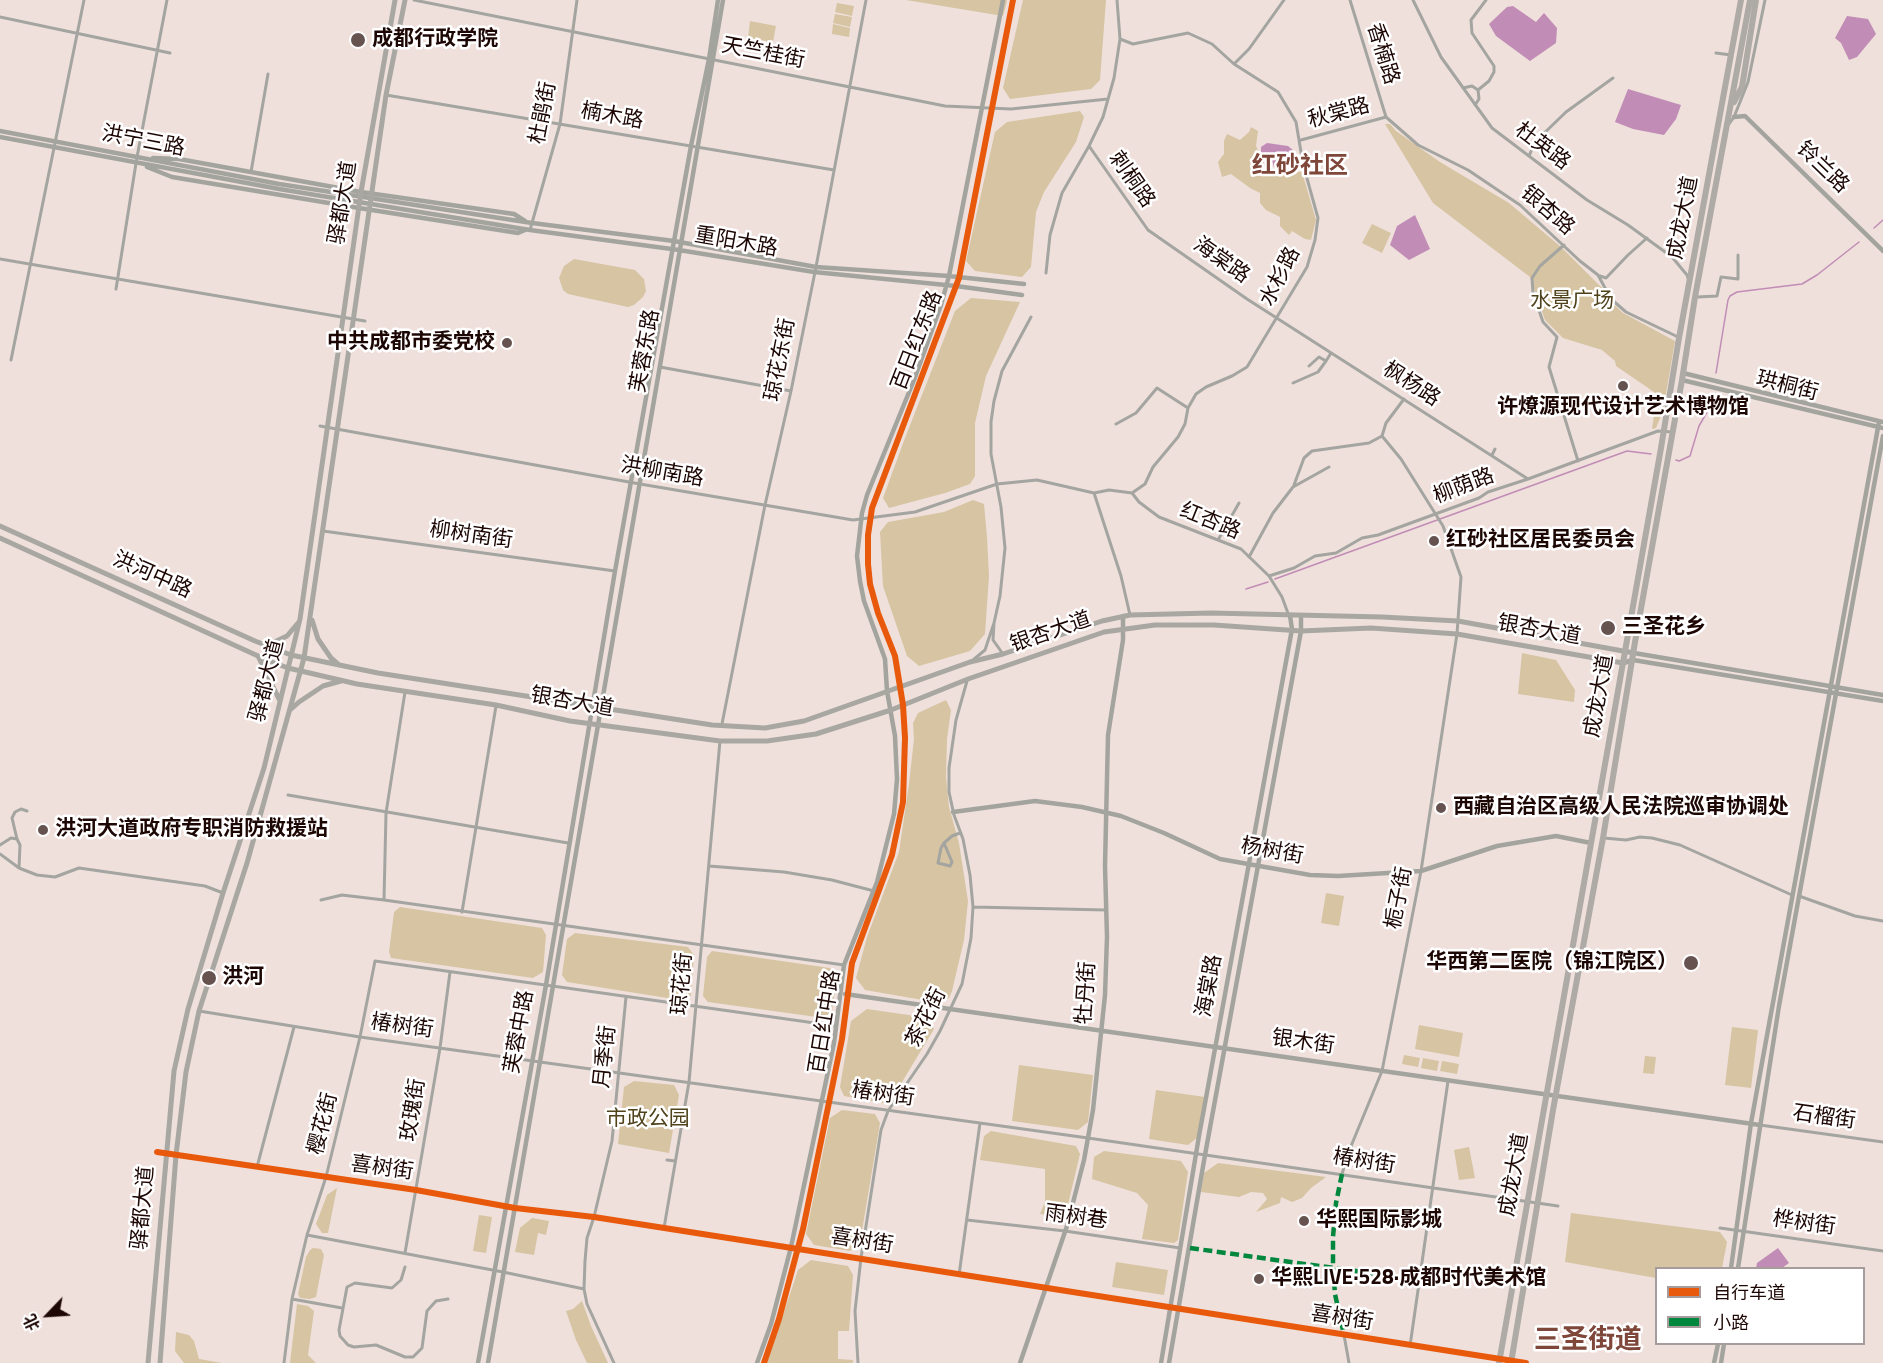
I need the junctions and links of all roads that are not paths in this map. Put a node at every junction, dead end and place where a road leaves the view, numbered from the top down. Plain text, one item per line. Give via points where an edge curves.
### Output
1 (84, 0) edge
2 (168, 0) edge
3 (395, 0) edge
4 (405, 0) edge
5 (414, 0) edge
6 (577, 0) edge
7 (718, 0) edge
8 (723, 0) edge
9 (866, 0) edge
10 (1003, 0) edge
11 (1013, 0) edge
12 (1117, 0) edge
13 (1284, 0) edge
14 (1350, 0) edge
15 (1413, 0) edge
16 (1486, 0) edge
17 (1740, 0) edge
18 (1750, 0) edge
19 (1756, 0) edge
20 (1765, 0) edge
21 (0, 17) edge
22 (572, 33) junction
23 (78, 34) junction
24 (1120, 39) junction
25 (158, 50) junction
26 (170, 53) dead end
27 (1716, 53) dead end
28 (1731, 55) junction
29 (711, 59) junction
30 (1234, 64) junction
31 (268, 74) dead end
32 (1613, 78) dead end
33 (849, 87) junction
34 (1463, 88) junction
35 (1478, 90) junction
36 (386, 95) junction
37 (1108, 99) junction
38 (1474, 105) junction
39 (982, 109) junction
40 (993, 109) junction
41 (1730, 111) junction
42 (1386, 117) junction
43 (1734, 117) junction
44 (560, 124) junction
45 (1725, 130) junction
46 (0, 131) edge
47 (0, 137) edge
48 (1300, 140) junction
49 (55, 145) junction
50 (691, 146) junction
51 (1089, 146) junction
52 (697, 147) junction
53 (1529, 156) junction
54 (137, 160) junction
55 (834, 170) junction
56 (251, 172) junction
57 (361, 192) junction
58 (373, 193) junction
59 (359, 208) junction
60 (370, 209) junction
61 (446, 213) junction
62 (530, 223) junction
63 (529, 229) junction
64 (1148, 230) joint
65 (1647, 238) junction
66 (674, 241) junction
67 (680, 243) junction
68 (1564, 245) junction
69 (673, 249) junction
70 (679, 250) junction
71 (1883, 251) edge
72 (1738, 255) dead end
73 (0, 259) edge
74 (30, 264) junction
75 (816, 267) junction
76 (814, 273) junction
77 (1046, 273) dead end
78 (1598, 275) junction
79 (949, 276) junction
80 (959, 278) junction
81 (118, 279) junction
82 (1689, 283) junction
83 (1024, 284) dead end
84 (946, 285) junction
85 (956, 286) junction
86 (116, 289) dead end
87 (1022, 295) dead end
88 (1695, 297) junction
89 (1031, 317) dead end
90 (1277, 317) junction
91 (344, 318) junction
92 (354, 320) junction
93 (365, 321) dead end
94 (1679, 338) junction
95 (1331, 352) junction
96 (11, 360) dead end
97 (1326, 361) junction
98 (1310, 366) dead end
99 (659, 367) junction
100 (1683, 376) junction
101 (1293, 382) dead end
102 (791, 391) junction
103 (1404, 399) junction
104 (1188, 408) junction
105 (1116, 424) dead end
106 (1881, 424) edge
107 (320, 426) dead end
108 (328, 428) junction
109 (338, 429) junction
110 (1664, 430) junction
111 (1673, 432) junction
112 (1382, 436) junction
113 (1883, 436) edge
114 (1495, 449) dead end
115 (1492, 455) junction
116 (1578, 461) junction
117 (1329, 467) dead end
118 (1528, 479) junction
119 (632, 483) junction
120 (640, 484) junction
121 (997, 484) junction
122 (1293, 487) junction
123 (1094, 493) junction
124 (1132, 493) junction
125 (1239, 503) dead end
126 (765, 505) junction
127 (1436, 516) junction
128 (870, 518) junction
129 (861, 520) junction
130 (0, 526) edge
131 (323, 531) junction
132 (0, 538) edge
133 (1218, 540) junction
134 (1249, 557) junction
135 (615, 571) junction
136 (1269, 576) junction
137 (1130, 615) junction
138 (310, 616) junction
139 (1123, 616) junction
140 (1290, 616) junction
141 (1301, 616) junction
142 (300, 619) junction
143 (1458, 621) junction
144 (994, 623) junction
145 (1123, 629) junction
146 (1292, 629) junction
147 (1300, 631) junction
148 (1457, 634) junction
149 (262, 644) junction
150 (1624, 651) junction
151 (1003, 654) junction
152 (291, 655) junction
153 (258, 656) junction
154 (1633, 656) junction
155 (304, 658) junction
156 (970, 662) junction
157 (1623, 663) junction
158 (340, 666) junction
159 (288, 668) junction
160 (301, 671) junction
161 (968, 679) junction
162 (343, 681) junction
163 (900, 686) junction
164 (1830, 686) junction
165 (1837, 687) junction
166 (887, 691) junction
167 (405, 692) junction
168 (1828, 693) junction
169 (1836, 694) junction
170 (1883, 696) edge
171 (1883, 701) edge
172 (280, 702) junction
173 (496, 705) junction
174 (903, 705) junction
175 (591, 707) junction
176 (602, 708) junction
177 (891, 710) junction
178 (289, 712) junction
179 (588, 724) junction
180 (598, 726) junction
181 (722, 726) junction
182 (720, 741) junction
183 (288, 795) dead end
184 (27, 811) dead end
185 (953, 812) junction
186 (386, 813) junction
187 (1106, 813) junction
188 (476, 828) junction
189 (960, 833) junction
190 (1603, 838) junction
191 (17, 839) junction
192 (568, 843) junction
193 (944, 843) junction
194 (1591, 843) junction
195 (0, 845) edge
196 (947, 851) junction
197 (940, 853) junction
198 (0, 854) edge
199 (709, 866) junction
200 (1248, 866) junction
201 (1257, 867) junction
202 (19, 868) junction
203 (1421, 871) junction
204 (874, 891) junction
205 (223, 893) junction
206 (1792, 895) junction
207 (1799, 896) junction
208 (321, 900) dead end
209 (384, 900) junction
210 (973, 907) junction
211 (1106, 910) junction
212 (462, 912) junction
213 (1883, 921) edge
214 (555, 925) junction
215 (563, 926) junction
216 (701, 945) junction
217 (844, 965) junction
218 (450, 972) junction
219 (546, 985) junction
220 (553, 986) junction
221 (844, 994) junction
222 (626, 997) junction
223 (696, 1006) junction
224 (950, 1009) junction
225 (199, 1011) junction
226 (836, 1026) junction
227 (294, 1027) junction
228 (1101, 1030) junction
229 (360, 1037) junction
230 (1215, 1047) junction
231 (440, 1048) junction
232 (1225, 1048) junction
233 (532, 1060) junction
234 (539, 1062) junction
235 (1382, 1071) junction
236 (619, 1072) junction
237 (1448, 1080) junction
238 (689, 1082) junction
239 (1546, 1094) junction
240 (1556, 1095) junction
241 (822, 1102) junction
242 (829, 1103) junction
243 (888, 1111) junction
244 (980, 1123) junction
245 (1751, 1123) junction
246 (1760, 1125) junction
247 (1088, 1138) junction
248 (1883, 1142) edge
249 (158, 1152) dead end
250 (166, 1154) junction
251 (1196, 1154) junction
252 (176, 1155) junction
253 (1205, 1155) junction
254 (667, 1160) dead end
255 (675, 1161) junction
256 (257, 1167) junction
257 (1342, 1174) junction
258 (326, 1177) junction
259 (1433, 1188) junction
260 (416, 1190) junction
261 (1527, 1203) junction
262 (1537, 1203) junction
263 (507, 1206) junction
264 (1558, 1206) dead end
265 (515, 1208) junction
266 (594, 1217) junction
267 (967, 1220) junction
268 (1720, 1227) dead end
269 (664, 1228) junction
270 (1738, 1230) junction
271 (1065, 1231) junction
272 (1745, 1231) junction
273 (308, 1235) junction
274 (791, 1247) junction
275 (798, 1248) junction
276 (1180, 1248) junction
277 (1883, 1251) edge
278 (405, 1253) junction
279 (861, 1258) junction
280 (1731, 1267) edge
281 (1738, 1267) edge
282 (405, 1268) dead end
283 (495, 1270) junction
284 (504, 1272) junction
285 (959, 1275) junction
286 (584, 1289) junction
287 (1046, 1289) junction
288 (292, 1299) junction
289 (448, 1299) dead end
290 (342, 1308) junction
291 (1170, 1308) junction
292 (1180, 1309) junction
293 (1344, 1335) junction
294 (1718, 1345) edge
295 (1724, 1345) edge
296 (1410, 1346) junction
297 (1500, 1361) edge
298 (1511, 1362) edge
299 (148, 1363) edge
300 (160, 1363) edge
301 (284, 1363) edge
302 (478, 1363) edge
303 (488, 1363) edge
304 (614, 1363) edge
305 (757, 1363) edge
306 (764, 1363) edge
307 (858, 1363) edge
308 (1020, 1363) edge
309 (1161, 1363) edge
310 (1170, 1363) edge
311 (1349, 1363) edge
312 (1526, 1363) edge
313 (1714, 1363) edge
314 (1721, 1363) edge

1 - 23 street
2 - 25 street
3 - 57 main road, 驿都大道
4 - 36 main road, 驿都大道
5 - 22 street, 天竺桂街
6 - 22 street, 杜鹃街
7 - 29 street, 芙蓉东路
8 - 29 street, 芙蓉东路
9 - 33 street, 琼花东街
10 - 39 street, 百日红东路
11 - 40 street, 百日红东路
12 - 24 street
13 - 30 street
14 - 42 street, 香楠路
15 - 34 street, 杜英路 via 1441,57
16 - 35 street via 1471,20 1472,33 1494,72
17 - 28 highway, 成龙大道
18 - 41 highway, 成龙大道
19 - 41 highway via 1742,87
20 - 43 street via 1748,82
21 - 23 street
22 - 29 street, 天竺桂街
22 - 44 street, 杜鹃街
23 - 25 street
23 - 49 street
24 - 30 street, 水杉路 via 1133,44 1188,33 1212,44
24 - 37 street
25 - 26 street
25 - 54 street
27 - 28 street
28 - 82 highway, 成龙大道
29 - 33 street, 天竺桂街
29 - 50 street, 芙蓉东路
29 - 52 street, 芙蓉东路
30 - 48 street, 水杉路 via 1278,92 1296,122
31 - 56 street
32 - 53 street via 1566,112 1535,142
33 - 39 street, 天竺桂街 via 945,106
33 - 55 street, 琼花东街
34 - 35 street via 1472,86
34 - 38 street, 杜英路
35 - 38 street via 1479,99
36 - 44 street, 楠木路
36 - 58 main road, 驿都大道
37 - 40 street, 天竺桂街
37 - 51 street
38 - 53 street, 杜英路 via 1492,128
39 - 40 street, 天竺桂街
39 - 79 street, 百日红东路
40 - 80 street, 百日红东路
41 - 45 highway, 成龙大道
42 - 48 street, 秋棠路
42 - 68 street, 银杏路 via 1418,145 1468,170 1520,205
43 - 45 street
43 - 71 street, 铃兰路 via 1746,116
44 - 50 street, 楠木路
44 - 62 street, 杜鹃街
45 - 88 highway, 成龙大道
46 - 49 street, 洪宁三路
47 - 49 street, 洪宁三路
48 - 90 street, 水杉路 via 1318,218 1307,267
49 - 54 street, 洪宁三路
49 - 74 street
50 - 52 street, 楠木路
50 - 66 street, 芙蓉东路
51 - 64 street, 刺桐路
51 - 77 street via 1062,193 1050,235
52 - 55 street, 楠木路
52 - 67 street, 芙蓉东路
53 - 65 street, 杜英路 via 1587,200
54 - 56 street via 179,159
54 - 59 street via 172,177
54 - 61 street, 洪宁三路
54 - 81 street
55 - 75 street, 琼花东街
56 - 57 street
57 - 58 street
57 - 59 main road, 驿都大道
58 - 60 main road, 驿都大道
58 - 62 street via 514,214
59 - 60 street
59 - 91 main road, 驿都大道
60 - 63 street via 518,233
60 - 92 main road, 驿都大道
61 - 62 street, 重阳木路
61 - 63 street, 重阳木路
62 - 63 street, 杜鹃街
62 - 66 street, 重阳木路
63 - 69 street, 重阳木路
64 - 90 street, 海棠路
65 - 78 street via 1606,278
65 - 82 street, 杜英路 via 1672,257
66 - 67 street, 重阳木路
66 - 69 street, 芙蓉东路
67 - 70 street, 芙蓉东路
67 - 75 street, 重阳木路
68 - 78 street, 银杏路
68 - 116 street via 1532,278 1543,322 1557,337 1549,367
69 - 70 street, 重阳木路
69 - 119 street, 芙蓉东路
70 - 76 street, 重阳木路
70 - 99 street, 芙蓉东路
72 - 88 street via 1737,279 1721,277 1717,296
73 - 74 street
74 - 81 street
74 - 96 street
75 - 76 street, 琼花东街
75 - 79 street, 重阳木路
76 - 84 street, 重阳木路
76 - 102 street, 琼花东街
78 - 94 street, 银杏路 via 1626,312
79 - 80 street, 重阳木路
79 - 84 street, 百日红东路
80 - 83 street, 重阳木路
80 - 85 street, 百日红东路
81 - 86 street
81 - 91 street
82 - 94 highway, 成龙大道
84 - 85 street, 重阳木路
84 - 129 street, 百日红东路
85 - 87 street, 重阳木路
85 - 128 street, 百日红东路
88 - 100 highway, 成龙大道
89 - 121 street via 1002,371 994,401 990,440
90 - 95 street, 枫杨路
90 - 104 street, 水杉路 via 1247,367 1206,387 1196,394
91 - 92 street
91 - 108 main road, 驿都大道
92 - 93 street
92 - 109 main road, 驿都大道
94 - 110 highway, 成龙大道
95 - 97 street
95 - 103 street, 枫杨路
97 - 98 street via 1319,357
97 - 101 street via 1318,372
99 - 102 street
99 - 120 street, 芙蓉东路
100 - 106 street, 珙桐街
100 - 111 highway, 成龙大道
102 - 126 street, 琼花东街
103 - 112 street via 1386,423
103 - 115 street, 枫杨路
104 - 105 street via 1158,388 1136,413
104 - 124 street, 水杉路 via 1178,437 1153,467 1145,484
106 - 164 street
107 - 108 street, 洪柳南路
108 - 109 street, 洪柳南路
108 - 142 main road, 驿都大道
109 - 119 street, 洪柳南路
109 - 131 main road, 驿都大道
110 - 111 street
110 - 116 street, 柳荫路
110 - 150 highway, 成龙大道
111 - 154 highway, 成龙大道
112 - 122 street via 1369,442 1312,451 1304,458
112 - 127 street, 栀子街
113 - 165 street
114 - 115 street
115 - 118 street, 枫杨路
116 - 118 street, 柳荫路
117 - 122 street
118 - 127 street, 柳荫路
119 - 120 street, 洪柳南路
119 - 135 street, 芙蓉东路
120 - 126 street, 洪柳南路
120 - 176 street, 芙蓉东路
121 - 123 street, 洪柳南路 via 1037,480
121 - 128 street, 洪柳南路 via 915,512
121 - 144 street via 1005,548
122 - 134 street via 1273,513
123 - 124 street, 洪柳南路
123 - 137 street
124 - 133 street, 红杏路 via 1159,517
125 - 133 street
126 - 129 street, 洪柳南路
126 - 181 street, 琼花东街
127 - 136 street, 柳荫路 via 1362,538 1336,552 1315,556
127 - 143 street, 栀子街 via 1461,577
128 - 129 street, 洪柳南路
128 - 163 street, 百日红东路 via 870,584 895,656
129 - 166 street, 百日红东路 via 857,556 860,581 885,659
130 - 149 main road, 洪河中路
131 - 135 street, 柳树南街
131 - 138 main road, 驿都大道
132 - 153 main road, 洪河中路
133 - 134 street, 红杏路 via 1241,549
134 - 136 street, 红杏路
135 - 175 street, 芙蓉东路
136 - 140 street, 红杏路
137 - 139 main road, 银杏大道
137 - 140 main road, 银杏大道
138 - 155 main road, 驿都大道
138 - 158 main road via 318,639
139 - 145 street, 牡丹街
139 - 151 main road, 银杏大道
140 - 141 main road, 银杏大道
140 - 146 street, 海棠路
141 - 143 main road, 银杏大道
141 - 147 street, 海棠路
142 - 149 main road via 291,633
142 - 152 main road, 驿都大道
143 - 148 street, 栀子街
143 - 150 main road, 银杏大道
144 - 151 street via 993,640
144 - 156 street via 985,650
145 - 146 main road, 银杏大道 via 1155,625
145 - 161 main road, 银杏大道
145 - 187 street, 牡丹街 via 1108,735
146 - 147 main road, 银杏大道
146 - 200 street, 海棠路
147 - 148 main road, 银杏大道 via 1371,628
147 - 201 street, 海棠路
148 - 157 main road, 银杏大道
148 - 203 street, 栀子街
149 - 152 main road, 洪河中路
150 - 154 main road, 银杏大道
150 - 157 highway, 成龙大道
151 - 156 main road, 银杏大道
152 - 155 main road, 银杏大道
152 - 159 main road, 驿都大道
153 - 159 main road, 洪河中路
153 - 172 main road
154 - 157 main road, 银杏大道
154 - 164 street, 银杏大道
154 - 168 street, 银杏大道
154 - 190 highway, 成龙大道
155 - 158 main road, 银杏大道
155 - 160 main road, 驿都大道
156 - 163 main road, 银杏大道
157 - 194 highway, 成龙大道
158 - 175 main road, 银杏大道
159 - 160 main road, 银杏大道
159 - 172 main road, 驿都大道
160 - 162 main road, 银杏大道
160 - 178 main road, 驿都大道
161 - 174 main road, 银杏大道
161 - 185 street, 茶花街 via 951,745 949,792
162 - 167 main road, 银杏大道
162 - 178 main road via 323,686
163 - 166 main road, 银杏大道
163 - 174 street, 百日红中路
164 - 165 street, 银杏大道
164 - 168 street
165 - 169 street
165 - 170 street, 银杏大道
166 - 177 street, 百日红中路
166 - 181 main road, 银杏大道 via 804,721 765,728
167 - 173 main road, 银杏大道
167 - 186 street
168 - 169 street, 银杏大道
168 - 206 street
169 - 171 street, 银杏大道
169 - 207 street
172 - 205 main road, 驿都大道 via 264,768
173 - 179 main road, 银杏大道
173 - 188 street
174 - 177 main road, 银杏大道
174 - 221 street, 百日红中路 via 905,780 898,829
175 - 176 main road, 银杏大道
175 - 179 street, 芙蓉中路
176 - 180 street, 芙蓉中路
176 - 181 main road, 银杏大道
177 - 182 main road, 银杏大道 via 789,739
177 - 204 street, 百日红中路 via 897,779 894,814
178 - 225 main road, 驿都大道 via 247,863
179 - 180 main road, 银杏大道
179 - 192 street, 芙蓉中路
180 - 182 main road, 银杏大道
180 - 215 street, 芙蓉中路
182 - 199 street, 琼花街
183 - 186 street
184 - 191 street via 21,809 12,818
185 - 187 street, 杨树街 via 1035,801
185 - 189 street, 茶花街
186 - 188 street
186 - 209 street
187 - 200 street, 杨树街 via 1164,833 1220,859
187 - 211 street, 牡丹街
188 - 192 street
188 - 212 street
189 - 193 street
189 - 210 street, 茶花街
190 - 206 street via 1652,838 1680,845
190 - 240 highway, 成龙大道
191 - 195 street
191 - 202 street
192 - 214 street, 芙蓉中路
193 - 196 street
193 - 197 street
194 - 203 street, 杨树街 via 1556,836 1531,839
194 - 239 highway, 成龙大道
196 - 197 street
196 - 197 street via 950,866 938,863
198 - 202 street
199 - 204 street via 784,872
199 - 216 street, 琼花街
200 - 201 street, 杨树街
200 - 230 street, 海棠路
201 - 203 street, 杨树街 via 1310,876
201 - 232 street, 海棠路
202 - 205 street via 55,877 79,868 205,886
203 - 235 street, 栀子街
204 - 217 street, 百日红中路
205 - 250 main road, 驿都大道 via 174,1071
206 - 207 street
206 - 245 street
207 - 213 street via 1855,916
207 - 246 street
208 - 209 street via 342,895
209 - 212 street
210 - 211 street
210 - 224 street, 茶花街 via 962,984
211 - 228 street, 牡丹街
212 - 214 street
214 - 215 street
214 - 219 street, 芙蓉中路
215 - 216 street
215 - 220 street, 芙蓉中路
216 - 217 street
216 - 223 street, 琼花街
217 - 221 street, 百日红中路
218 - 219 street
218 - 229 street, 樱花街 via 375,961
218 - 231 street, 玫瑰街
219 - 220 street
219 - 233 street, 芙蓉中路
220 - 222 street
220 - 234 street, 芙蓉中路
221 - 224 street, 银木街
221 - 226 street, 百日红中路
221 - 242 street, 百日红中路 via 842,1039
222 - 223 street
222 - 236 street, 月季街
223 - 226 street
223 - 238 street, 琼花街
224 - 228 street, 银木街
224 - 243 street, 茶花街 via 927,1054
225 - 227 street, 椿树街
225 - 252 main road, 驿都大道 via 186,1072
226 - 241 street, 百日红中路
227 - 229 street, 椿树街
227 - 256 street
228 - 230 street, 银木街
228 - 247 street, 牡丹街
229 - 231 street, 椿树街
229 - 258 street, 樱花街
230 - 232 street, 银木街
230 - 251 street, 海棠路
231 - 233 street, 椿树街
231 - 260 street, 玫瑰街
232 - 235 street, 银木街
232 - 253 street, 海棠路
233 - 234 street, 椿树街
233 - 263 street, 芙蓉中路
234 - 236 street, 椿树街
234 - 265 street, 芙蓉中路
235 - 237 street, 银木街
235 - 257 street, 栀子街
236 - 238 street, 椿树街
236 - 266 street, 月季街 via 612,1142
237 - 239 street, 银木街
237 - 259 street
238 - 241 street, 椿树街
238 - 255 street, 琼花街
239 - 240 street, 银木街
239 - 261 highway, 成龙大道
240 - 245 street, 银木街
240 - 262 highway, 成龙大道
241 - 242 street, 椿树街
241 - 274 street, 百日红中路
242 - 243 street, 椿树街
242 - 275 street, 百日红中路
243 - 244 street, 椿树街
243 - 279 street, 茶花街 via 881,1130
244 - 247 street, 椿树街
244 - 267 street
245 - 246 street, 银木街
245 - 270 street
246 - 248 street, 石榴街
246 - 272 street
247 - 251 street, 椿树街
247 - 271 street, 牡丹街
249 - 250 street, 喜树街
250 - 252 street, 喜树街
250 - 299 main road, 驿都大道
251 - 253 street, 椿树街
251 - 276 street, 海棠路
252 - 256 street, 喜树街
252 - 300 main road, 驿都大道
253 - 257 street, 椿树街
253 - 292 street, 海棠路
254 - 255 street
255 - 269 street, 琼花街
256 - 258 street, 喜树街
257 - 259 street, 椿树街
258 - 260 street, 喜树街
258 - 273 street, 樱花街
259 - 261 street, 椿树街
259 - 296 street
260 - 263 street, 喜树街
260 - 278 street, 玫瑰街
261 - 262 street
261 - 297 highway, 成龙大道
262 - 264 street
262 - 298 highway, 成龙大道
263 - 265 street, 喜树街
263 - 283 street, 芙蓉中路
265 - 266 street, 喜树街
265 - 284 street, 芙蓉中路
266 - 269 street, 喜树街
266 - 286 street, 月季街 via 587,1238
267 - 271 street, 雨树巷
267 - 285 street
268 - 270 street, 桦树街
269 - 274 street, 喜树街
270 - 272 street, 桦树街
270 - 280 street
271 - 276 street, 雨树巷
271 - 287 street, 牡丹街
272 - 277 street, 桦树街
272 - 281 street
273 - 278 street
273 - 288 street, 樱花街
274 - 275 street, 喜树街
274 - 305 street, 百日红中路
275 - 279 street, 喜树街
275 - 306 street, 百日红中路
276 - 291 street, 海棠路
278 - 283 street
279 - 285 street, 喜树街
279 - 307 street, 茶花街 via 855,1311
282 - 290 street via 393,1288 359,1284 347,1287
283 - 284 street
283 - 302 street, 芙蓉中路
284 - 286 street
284 - 303 street, 芙蓉中路
285 - 287 street, 喜树街
286 - 304 street, 月季街 via 591,1316
287 - 291 street, 喜树街
287 - 308 street, 牡丹街
288 - 290 street
288 - 301 street, 樱花街
289 - 290 street via 431,1305 427,1311 422,1348 409,1358 376,1345 348,1345 339,1330
291 - 292 street, 喜树街
291 - 309 street, 海棠路
292 - 293 street, 喜树街
292 - 310 street, 海棠路
293 - 296 street, 喜树街
293 - 311 street
294 - 313 street
295 - 314 street
296 - 297 street, 喜树街
297 - 298 street, 喜树街
298 - 312 street, 喜树街

